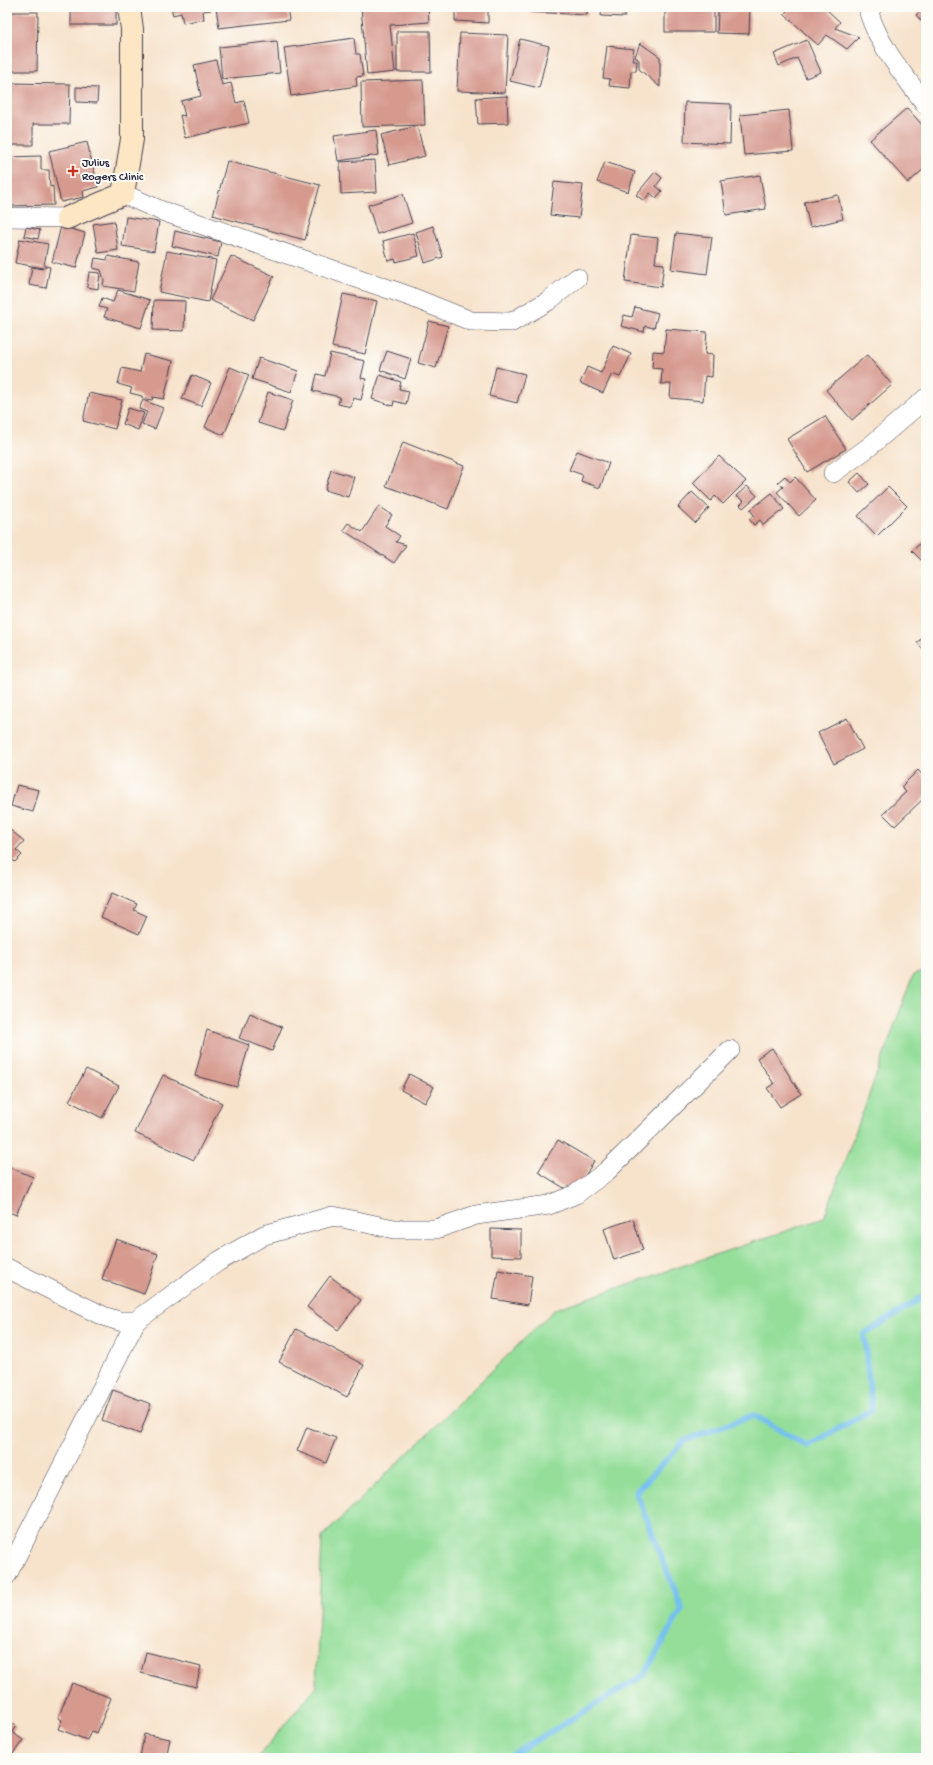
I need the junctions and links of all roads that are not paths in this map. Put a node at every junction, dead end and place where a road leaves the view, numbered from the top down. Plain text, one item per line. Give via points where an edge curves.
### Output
1 (129, 7) edge
2 (872, 7) edge
3 (926, 105) edge
4 (123, 194) junction
5 (7, 217) edge
6 (67, 218) joint
7 (577, 278) dead end
8 (926, 398) edge
9 (833, 473) dead end
10 (730, 1050) dead end
11 (7, 1268) edge
12 (136, 1321) junction
13 (7, 1575) edge

1 - 4 street via 132,29 132,139
2 - 3 street via 869,14 883,46
4 - 6 street
4 - 7 street via 162,211 409,296 471,321 512,322
5 - 6 street
8 - 9 street via 869,447
10 - 12 street via 607,1171 576,1194 549,1206 476,1216 436,1229 394,1229 333,1216 264,1235 219,1261
11 - 12 street via 103,1316 119,1321
12 - 13 street

